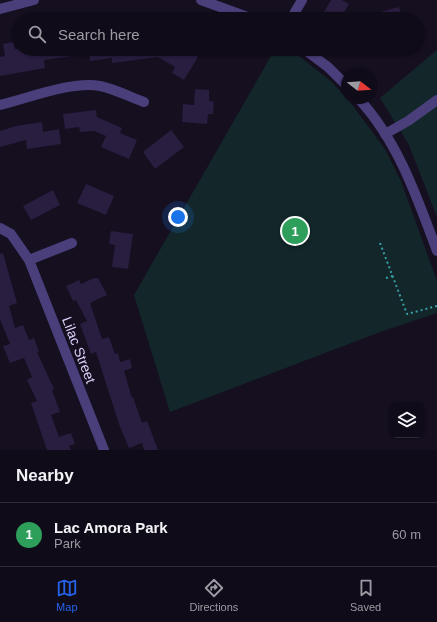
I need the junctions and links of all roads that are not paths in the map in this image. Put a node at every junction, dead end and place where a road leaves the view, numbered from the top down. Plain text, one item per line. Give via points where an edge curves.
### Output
1 (34, 0) edge
2 (201, 0) edge
3 (302, 0) edge
4 (1, 5) edge
5 (234, 12) edge
6 (296, 12) edge
7 (313, 56) edge
8 (341, 80) edge
9 (437, 100) edge
10 (144, 102) dead end
11 (362, 104) edge
12 (0, 105) edge
13 (385, 134) junction
14 (0, 228) edge
15 (72, 243) dead end
16 (437, 251) edge
17 (29, 260) junction
18 (104, 450) edge

1 - 4 street
2 - 5 street
3 - 6 street
7 - 8 street
9 - 13 street
10 - 12 street via 101,86 85,86 65,88
11 - 13 street
13 - 16 street via 402,162
14 - 17 street, Lilac Street via 12,234
15 - 17 street
17 - 18 street, Lilac Street

